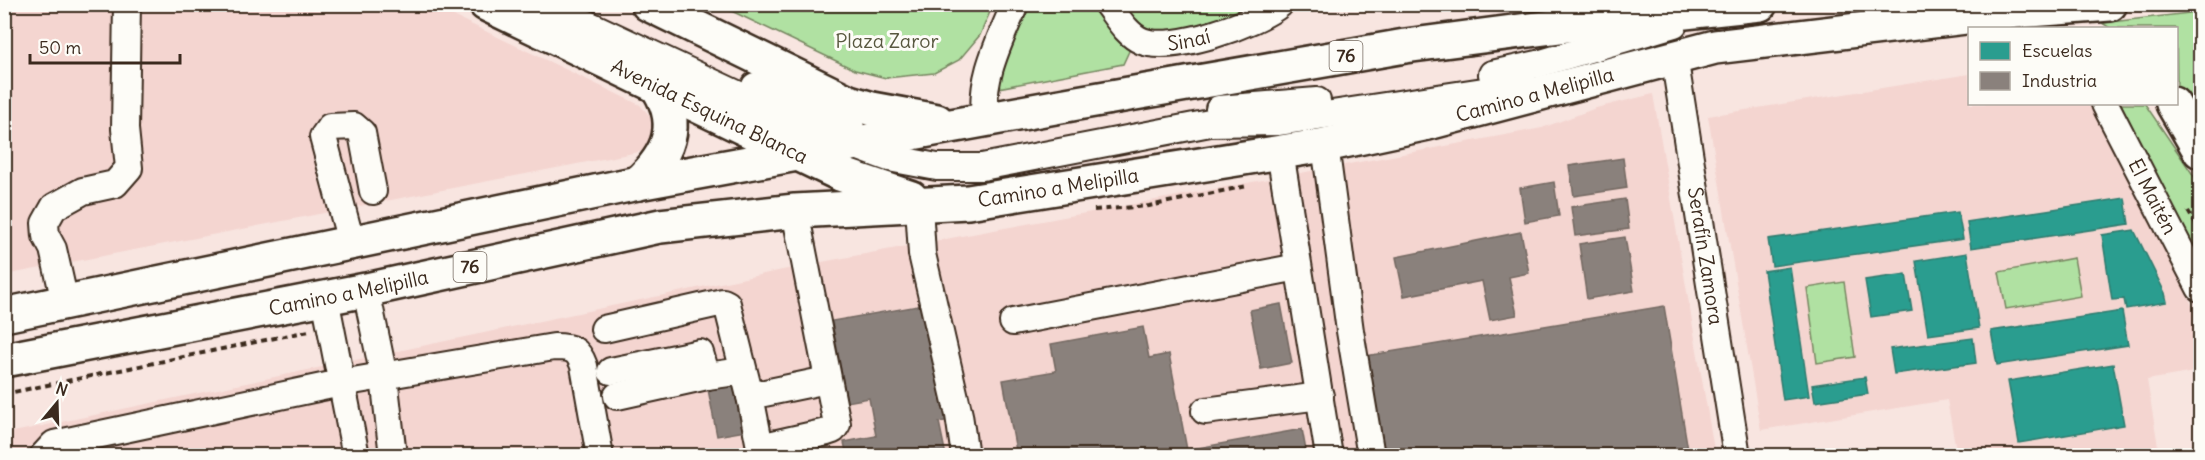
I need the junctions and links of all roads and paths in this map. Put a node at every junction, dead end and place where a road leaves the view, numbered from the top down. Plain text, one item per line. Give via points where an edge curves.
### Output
1 (127, 4) edge
2 (486, 4) edge
3 (545, 4) edge
4 (574, 4) edge
5 (1015, 4) edge
6 (1107, 4) edge
7 (1280, 4) edge
8 (2110, 4) edge
9 (1748, 6) edge
10 (665, 8) edge
11 (2016, 11) junction
12 (1592, 13) edge
13 (2082, 27) edge
14 (1674, 57) junction
15 (655, 83) junction
16 (2106, 105) edge
17 (2174, 105) edge
18 (972, 122) junction
19 (866, 142) junction
20 (1325, 144) junction
21 (1280, 152) junction
22 (2200, 152) edge
23 (799, 154) junction
24 (638, 183) junction
25 (374, 191) dead end
26 (929, 206) junction
27 (795, 211) junction
28 (351, 243) junction
29 (1298, 267) junction
30 (2200, 288) edge
31 (366, 290) junction
32 (325, 298) junction
33 (65, 302) junction
34 (4, 315) edge
35 (1013, 322) dead end
36 (604, 329) dead end
37 (4, 360) edge
38 (743, 370) junction
39 (384, 377) junction
40 (827, 380) junction
41 (341, 383) junction
42 (614, 383) dead end
43 (750, 396) junction
44 (1320, 396) junction
45 (1205, 411) dead end
46 (760, 451) edge
47 (43, 456) edge
48 (356, 456) edge
49 (393, 456) edge
50 (600, 456) edge
51 (965, 456) edge
52 (1329, 456) edge
53 (1371, 456) edge
54 (1737, 456) edge

1 - 33 street via 125,129 129,168 115,184 83,191 54,207 45,222
2 - 15 main road, Avenida Esquina Blanca
3 - 19 street via 801,125
4 - 19 street
5 - 18 street
6 - 7 street, Sinaí via 1134,37 1158,44 1216,34 1255,20
8 - 11 main road, Camino a Melipilla / 76
9 - 12 main road, 76
9 - 19 street via 1538,64 1476,77 1304,102 1240,105 961,153
10 - 18 main road via 849,102 907,117
11 - 13 main road
11 - 14 main road, Camino a Melipilla / 76 via 1761,40
12 - 18 main road, 76
14 - 19 street via 1567,78 1279,122 1210,123 982,167 915,164
14 - 20 main road, Camino a Melipilla / 76 via 1439,120
14 - 54 street, Serafín Zamora
15 - 23 main road, Avenida Esquina Blanca
15 - 24 main road via 669,111 670,132 660,160
16 - 30 street, El Maitén
17 - 22 main road
18 - 19 main road, 76
19 - 23 main road, 76
20 - 21 main road, Camino a Melipilla / 76
20 - 53 street
21 - 26 main road, Camino a Melipilla / 76
21 - 29 street
23 - 24 main road, 76
23 - 26 main road, Avenida Esquina Blanca
24 - 28 main road, 76
25 - 28 street via 362,133 354,126 330,128 324,137
26 - 27 main road, Camino a Melipilla / 76
26 - 51 street via 922,254
27 - 31 main road, Camino a Melipilla / 76 via 660,226
27 - 40 street
28 - 33 main road, 76
29 - 35 street
29 - 44 street
31 - 32 main road, Camino a Melipilla / 76
31 - 39 street
32 - 37 main road, Camino a Melipilla / 76
32 - 41 street
33 - 34 main road, 76
36 - 38 street via 723,302 727,304
38 - 42 street
38 - 43 street
39 - 41 street
39 - 49 street
39 - 50 street via 570,347 579,352 584,366
40 - 43 street
40 - 46 street via 837,424 833,430
41 - 47 street via 54,444
41 - 48 street
43 - 46 street
44 - 45 street
44 - 52 street

